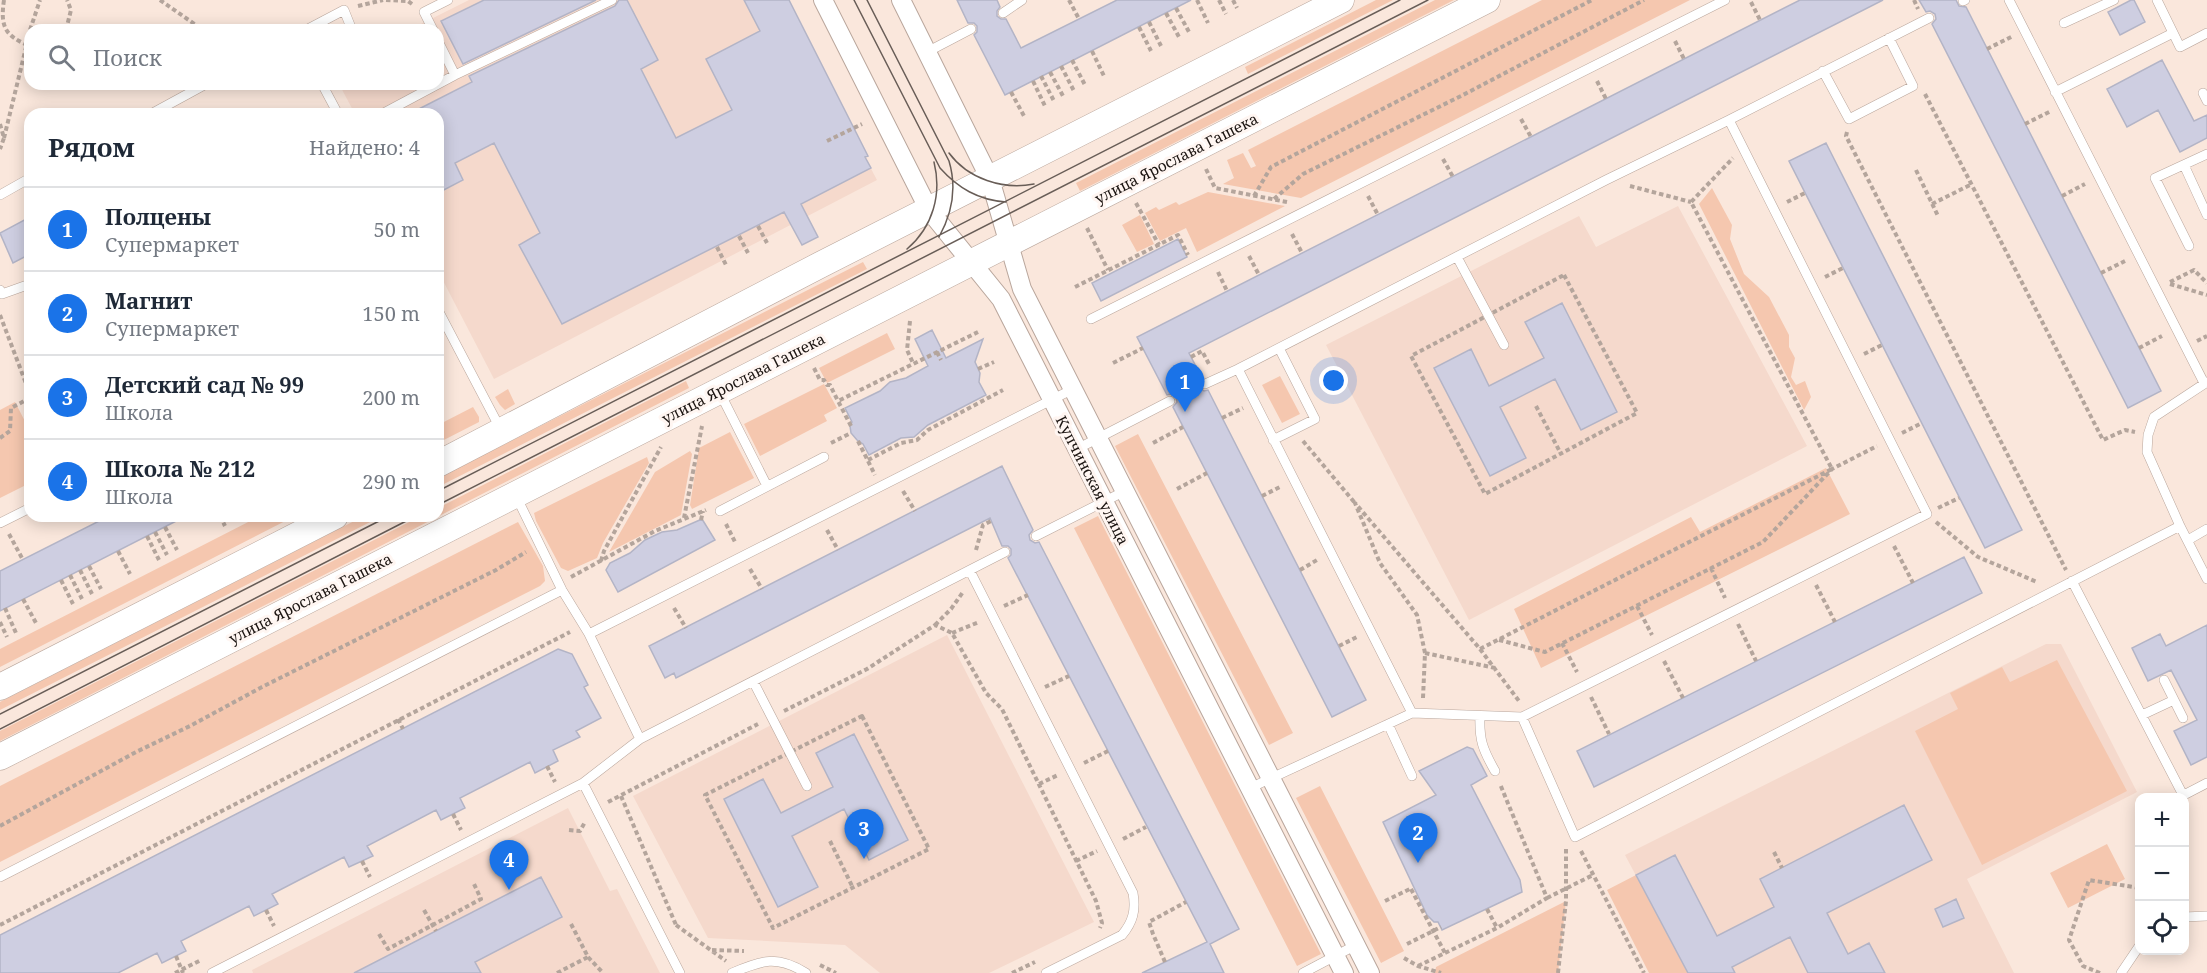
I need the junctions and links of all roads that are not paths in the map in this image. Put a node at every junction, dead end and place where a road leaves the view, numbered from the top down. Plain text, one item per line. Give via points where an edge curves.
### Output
1 (339, 0) edge
2 (448, 0) edge
3 (612, 0) edge
4 (823, 0) edge
5 (901, 0) edge
6 (1023, 0) edge
7 (1341, 0) edge
8 (1487, 0) edge
9 (1725, 0) edge
10 (2009, 0) edge
11 (2114, 0) edge
12 (2157, 0) edge
13 (344, 10) junction
14 (1003, 13) dead end
15 (1929, 18) dead end
16 (2064, 23) dead end
17 (317, 24) edge
18 (350, 24) edge
19 (430, 24) edge
20 (972, 29) dead end
21 (2173, 33) junction
22 (2207, 33) edge
23 (1889, 39) junction
24 (444, 52) edge
25 (927, 52) junction
26 (1823, 71) junction
27 (455, 75) junction
28 (444, 81) edge
29 (195, 90) edge
30 (325, 90) edge
31 (427, 90) edge
32 (2055, 92) junction
33 (162, 108) edge
34 (335, 108) edge
35 (393, 108) edge
36 (1729, 120) junction
37 (2207, 154) edge
38 (2184, 165) junction
39 (990, 178) junction
40 (24, 181) edge
41 (0, 195) edge
42 (929, 210) junction
43 (2207, 215) edge
44 (1008, 242) junction
45 (2189, 246) dead end
46 (1457, 257) junction
47 (970, 262) junction
48 (24, 287) edge
49 (0, 290) edge
50 (1091, 319) dead end
51 (444, 322) edge
52 (1504, 345) dead end
53 (1279, 348) junction
54 (1238, 369) junction
55 (2205, 382) edge
56 (1205, 384) dead end
57 (1073, 389) junction
58 (718, 390) junction
59 (1052, 399) junction
60 (1170, 401) dead end
61 (501, 431) junction
62 (1098, 438) junction
63 (1274, 440) junction
64 (1077, 448) junction
65 (824, 457) road end
66 (444, 461) edge
67 (767, 486) junction
68 (1125, 491) junction
69 (515, 494) junction
70 (1104, 502) junction
71 (24, 511) edge
72 (720, 511) road end
73 (1, 522) edge
74 (323, 522) edge
75 (2180, 526) junction
76 (2207, 529) edge
77 (1036, 536) dead end
78 (2188, 540) junction
79 (1005, 552) dead end
80 (970, 571) junction
81 (2207, 579) edge
82 (2072, 581) junction
83 (562, 590) junction
84 (589, 634) junction
85 (2164, 680) dead end
86 (753, 681) junction
87 (0, 687) edge
88 (2174, 700) junction
89 (1412, 713) junction
90 (1525, 715) junction
91 (2142, 715) junction
92 (1480, 716) junction
93 (2183, 718) dead end
94 (1388, 724) junction
95 (640, 739) junction
96 (0, 757) edge
97 (1495, 771) road end
98 (1412, 776) dead end
99 (1271, 777) junction
100 (583, 783) junction
101 (2207, 783) edge
102 (807, 786) dead end
103 (1250, 788) junction
104 (2180, 793) edge
105 (2187, 793) edge
106 (0, 877) edge
107 (2207, 916) edge
108 (2189, 917) edge
109 (1356, 945) junction
110 (2135, 951) edge
111 (1335, 956) junction
112 (231, 964) junction
113 (735, 972) edge
114 (212, 973) edge
115 (235, 973) edge
116 (680, 973) edge
117 (806, 973) edge
118 (1046, 973) edge
119 (1303, 973) edge
120 (1344, 973) edge
121 (1371, 973) edge
122 (2121, 973) edge

1 - 13 lane
2 - 19 lane via 424,12
3 - 27 lane
4 - 42 street, Купчинская улица
5 - 25 street, Купчинская улица
6 - 14 lane
7 - 39 street
8 - 44 street, улица Ярослава Гашека
9 - 50 lane
10 - 32 lane
11 - 16 lane
12 - 21 lane
13 - 17 lane
13 - 18 lane
15 - 23 lane
20 - 25 lane
21 - 22 lane via 2180,47
21 - 32 lane
23 - 26 lane
23 - 26 lane via 1913,86 1849,119
24 - 27 lane
25 - 39 street, Купчинская улица
26 - 36 lane
27 - 28 lane
29 - 33 lane
30 - 34 lane
31 - 35 lane
32 - 55 lane
36 - 46 lane
36 - 90 lane via 1927,514
37 - 38 lane
38 - 43 lane
38 - 45 lane via 2155,178
39 - 42 street
39 - 44 street, Купчинская улица
40 - 41 lane
42 - 47 street, Купчинская улица
42 - 61 street
44 - 47 street, улица Ярослава Гашека
44 - 57 street, Купчинская улица via 1022,289
46 - 52 lane
46 - 53 lane
47 - 58 street, улица Ярослава Гашека
47 - 59 street, Купчинская улица via 1001,299
48 - 49 lane via 2,294
51 - 61 lane
53 - 54 lane
53 - 63 lane via 1315,419
54 - 56 lane
54 - 63 lane
55 - 75 lane via 2154,417 2148,435 2147,452
57 - 59 lane
57 - 62 street, Купчинская улица
58 - 67 lane
58 - 69 street, улица Ярослава Гашека
59 - 64 street, Купчинская улица
59 - 84 lane
60 - 62 lane
61 - 66 street
62 - 64 lane
62 - 68 street, Купчинская улица
63 - 89 lane
64 - 70 street, Купчинская улица
65 - 67 lane
67 - 72 lane
68 - 70 lane
68 - 99 street, Купчинская улица
69 - 83 lane
69 - 96 street, улица Ярослава Гашека
70 - 77 lane
70 - 103 street, Купчинская улица
71 - 73 lane
74 - 87 street
75 - 78 lane
75 - 82 lane
76 - 78 lane
78 - 81 lane
79 - 80 lane
80 - 86 lane
80 - 118 lane via 1133,893 1134,916 1122,935
82 - 90 lane via 1575,837
82 - 91 lane
83 - 84 lane
83 - 106 lane
84 - 95 lane
85 - 88 lane
86 - 95 lane
86 - 102 lane
88 - 91 lane
88 - 93 lane
89 - 92 lane
89 - 94 lane
90 - 92 lane
91 - 104 lane
92 - 97 lane via 1482,747
94 - 98 lane
94 - 99 lane
95 - 100 lane
99 - 103 lane
99 - 109 street, Купчинская улица
100 - 112 lane
100 - 116 lane
101 - 105 lane
103 - 111 street, Купчинская улица
107 - 108 lane
109 - 111 lane
109 - 121 street, Купчинская улица
110 - 122 lane
111 - 119 lane
111 - 120 street, Купчинская улица
112 - 114 lane
112 - 115 lane
113 - 117 lane via 775,960

